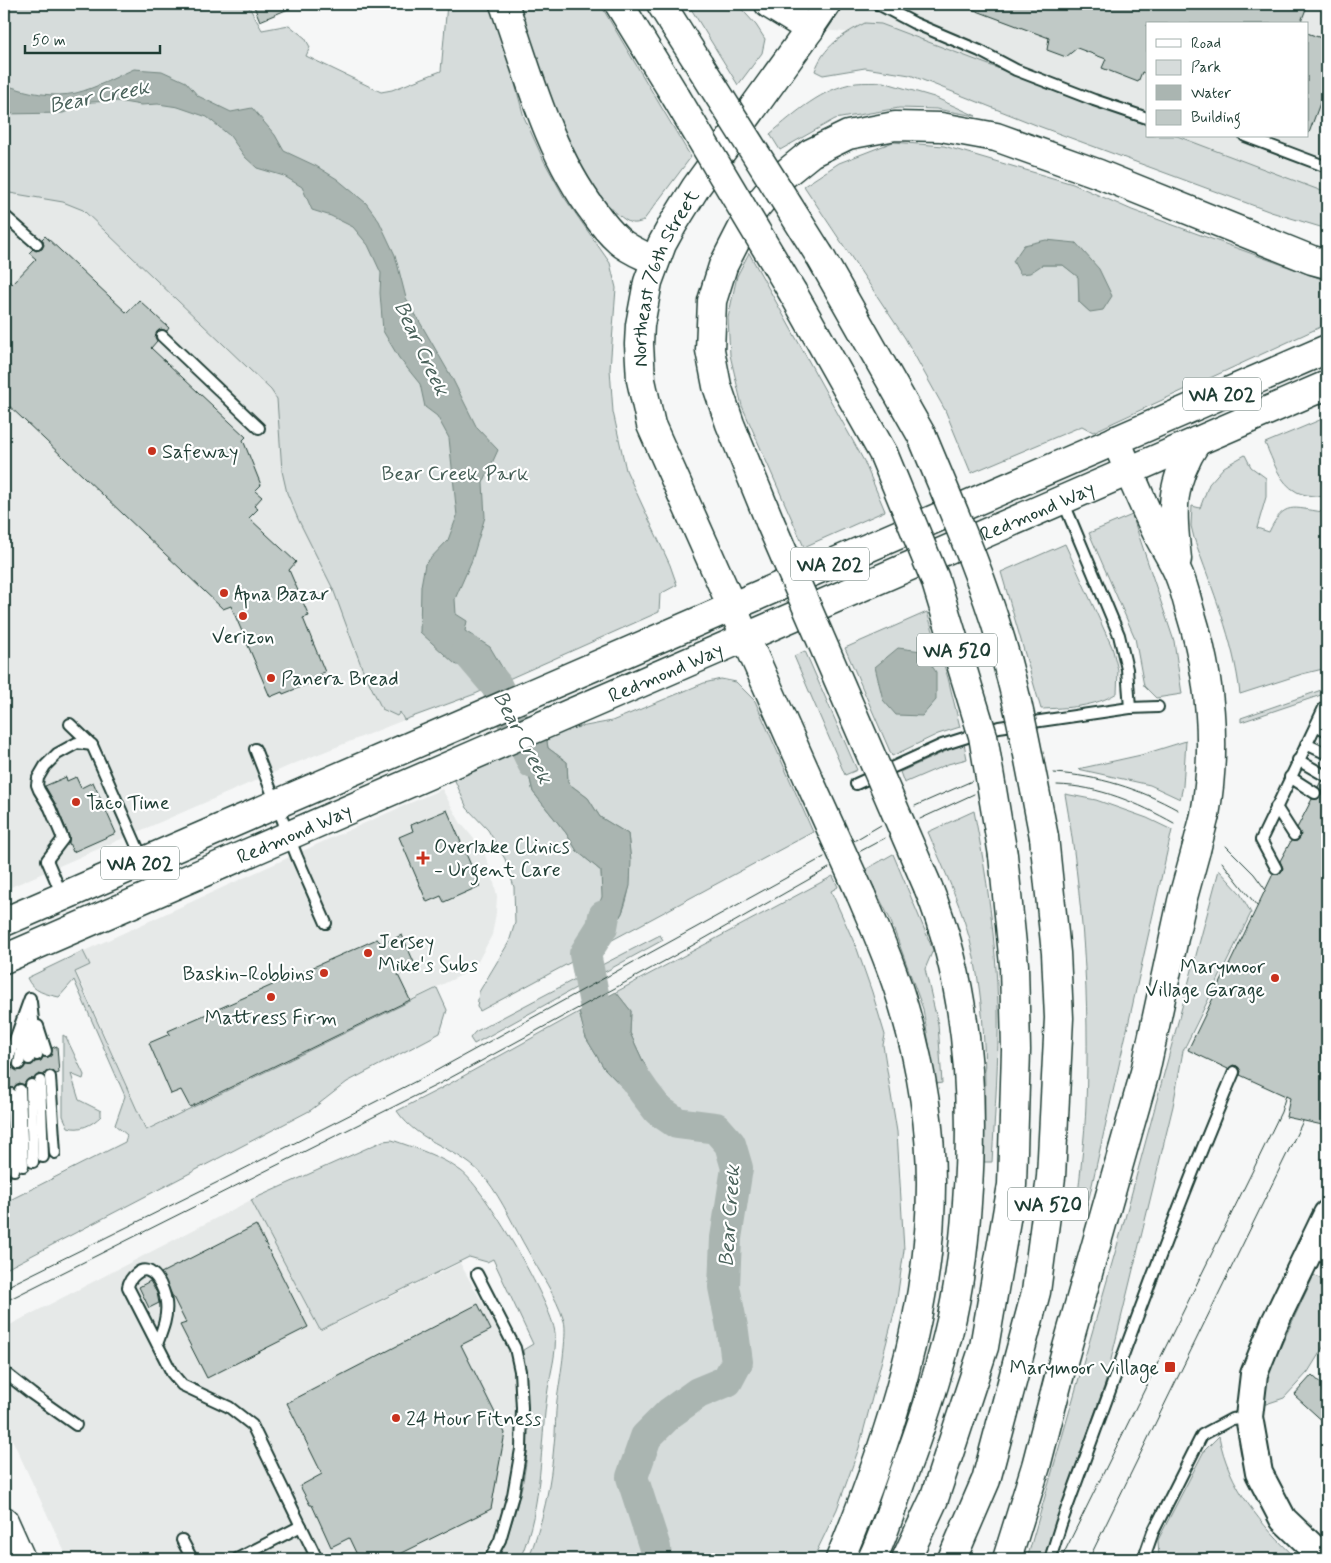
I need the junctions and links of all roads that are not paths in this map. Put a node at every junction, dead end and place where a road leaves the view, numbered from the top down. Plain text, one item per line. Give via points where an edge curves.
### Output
1 (504, 4) edge
2 (619, 4) edge
3 (661, 4) edge
4 (769, 4) edge
5 (827, 4) edge
6 (878, 4) edge
7 (810, 30) junction
8 (1146, 118) edge
9 (1250, 138) edge
10 (1327, 167) edge
11 (6, 217) dead end
12 (37, 244) dead end
13 (655, 261) junction
14 (1327, 264) edge
15 (162, 336) dead end
16 (1327, 349) edge
17 (1327, 385) edge
18 (259, 428) dead end
19 (1116, 440) junction
20 (1197, 441) junction
21 (1129, 470) junction
22 (1063, 500) junction
23 (1179, 575) junction
24 (731, 606) junction
25 (745, 636) junction
26 (1158, 707) dead end
27 (1130, 708) junction
28 (1326, 708) edge
29 (70, 724) dead end
30 (1316, 725) junction
31 (1327, 731) edge
32 (1306, 744) junction
33 (92, 745) junction
34 (255, 749) dead end
35 (1327, 754) edge
36 (1298, 760) junction
37 (1324, 774) dead end
38 (1290, 777) junction
39 (856, 784) dead end
40 (1315, 793) dead end
41 (277, 804) junction
42 (1276, 807) junction
43 (289, 835) junction
44 (1294, 835) dead end
45 (144, 861) junction
46 (1276, 868) dead end
47 (63, 897) junction
48 (4, 922) edge
49 (326, 923) dead end
50 (4, 959) edge
51 (30, 998) junction
52 (11, 1068) edge
53 (1234, 1072) dead end
54 (16, 1092) dead end
55 (55, 1153) dead end
56 (4, 1163) edge
57 (24, 1166) edge
58 (1327, 1214) edge
59 (1319, 1253) edge
60 (477, 1274) dead end
61 (129, 1284) junction
62 (150, 1330) junction
63 (158, 1344) junction
64 (4, 1372) edge
65 (1249, 1418) junction
66 (76, 1425) dead end
67 (4, 1521) edge
68 (301, 1526) junction
69 (182, 1540) dead end
70 (21, 1559) edge
71 (192, 1559) edge
72 (237, 1559) edge
73 (317, 1559) edge
74 (490, 1559) edge
75 (840, 1559) edge
76 (872, 1559) edge
77 (906, 1559) edge
78 (952, 1559) edge
79 (1007, 1559) edge
80 (1053, 1559) edge
81 (1148, 1559) edge
82 (1325, 1559) edge

1 - 13 main road via 551,140 569,176 611,233 627,247
2 - 77 main road, WA 520, bridge via 793,294 883,453 936,579 983,736 1003,855 1014,965 1016,1050 1012,1185 984,1347 934,1499
3 - 78 main road, WA 520, bridge via 820,256 922,436 976,565 1001,642 1023,728 1044,837 1059,1018 1051,1177 1036,1292 986,1480
4 - 7 main road
5 - 7 street, Northeast 76th Street
6 - 8 lane via 914,24 980,51 1016,70
7 - 13 main road, Northeast 76th Street via 684,206
9 - 10 lane
11 - 12 lane
13 - 24 main road, Northeast 76th Street via 640,325 639,362 643,395 656,439
14 - 76 main road, bridge via 1099,174 996,138 941,127 895,126 848,135 811,153 780,178 748,217 723,266 712,301 710,350 717,386 770,522 946,934 969,1066 970,1159 964,1249 948,1334 925,1415
15 - 18 lane
16 - 19 main road, Redmond Way / WA 202
17 - 20 main road, Redmond Way / WA 202
19 - 21 main road
19 - 24 main road, Redmond Way / WA 202
20 - 21 main road, Redmond Way / WA 202
20 - 23 main road via 1186,457 1174,493 1173,519
21 - 22 main road, Redmond Way / WA 202
21 - 23 main road
22 - 25 main road, Redmond Way / WA 202
22 - 27 lane via 1119,635 1127,669
23 - 79 main road, bridge via 1198,636 1210,704 1212,752 1205,815 1182,901 1145,1072 1036,1466
24 - 25 main road, Northeast 76th Street
24 - 41 main road, Redmond Way / WA 202
25 - 43 main road, Redmond Way / WA 202
25 - 75 main road, Northeast 76th Street, bridge via 889,963 913,1041 930,1147 928,1245 910,1348 882,1448
26 - 27 lane
27 - 39 lane via 999,727 942,745
28 - 30 lane
29 - 33 lane
30 - 31 lane
30 - 32 lane
32 - 35 lane
32 - 36 lane
33 - 45 lane
33 - 47 lane via 77,743 56,754 38,778 39,790 63,840 46,860
34 - 41 lane
36 - 37 lane
36 - 38 lane
38 - 40 lane
38 - 42 lane
41 - 43 lane
41 - 45 main road, Redmond Way / WA 202
42 - 44 lane
42 - 46 lane via 1261,840
43 - 49 lane
43 - 50 main road, Redmond Way / WA 202
45 - 47 main road, Redmond Way / WA 202
47 - 48 main road, Redmond Way / WA 202
51 - 51 lane via 37,1055
51 - 52 lane
51 - 52 lane
53 - 80 lane via 1138,1314 1061,1524
54 - 57 lane
55 - 57 lane via 40,1081
56 - 57 lane
58 - 59 street
59 - 65 street via 1274,1324 1254,1374
60 - 74 lane via 516,1348 522,1399 521,1449 513,1495 500,1540
61 - 62 lane
61 - 62 lane via 144,1275 158,1298 161,1307 158,1321
61 - 63 lane via 140,1270 148,1270 162,1290 166,1315
62 - 63 lane
63 - 68 lane via 182,1386 229,1407 252,1425
64 - 66 lane
65 - 81 lane via 1232,1419 1202,1434 1153,1532 1146,1552
65 - 82 street via 1260,1473 1283,1519
67 - 70 main road
68 - 72 lane
68 - 73 lane
69 - 71 lane

